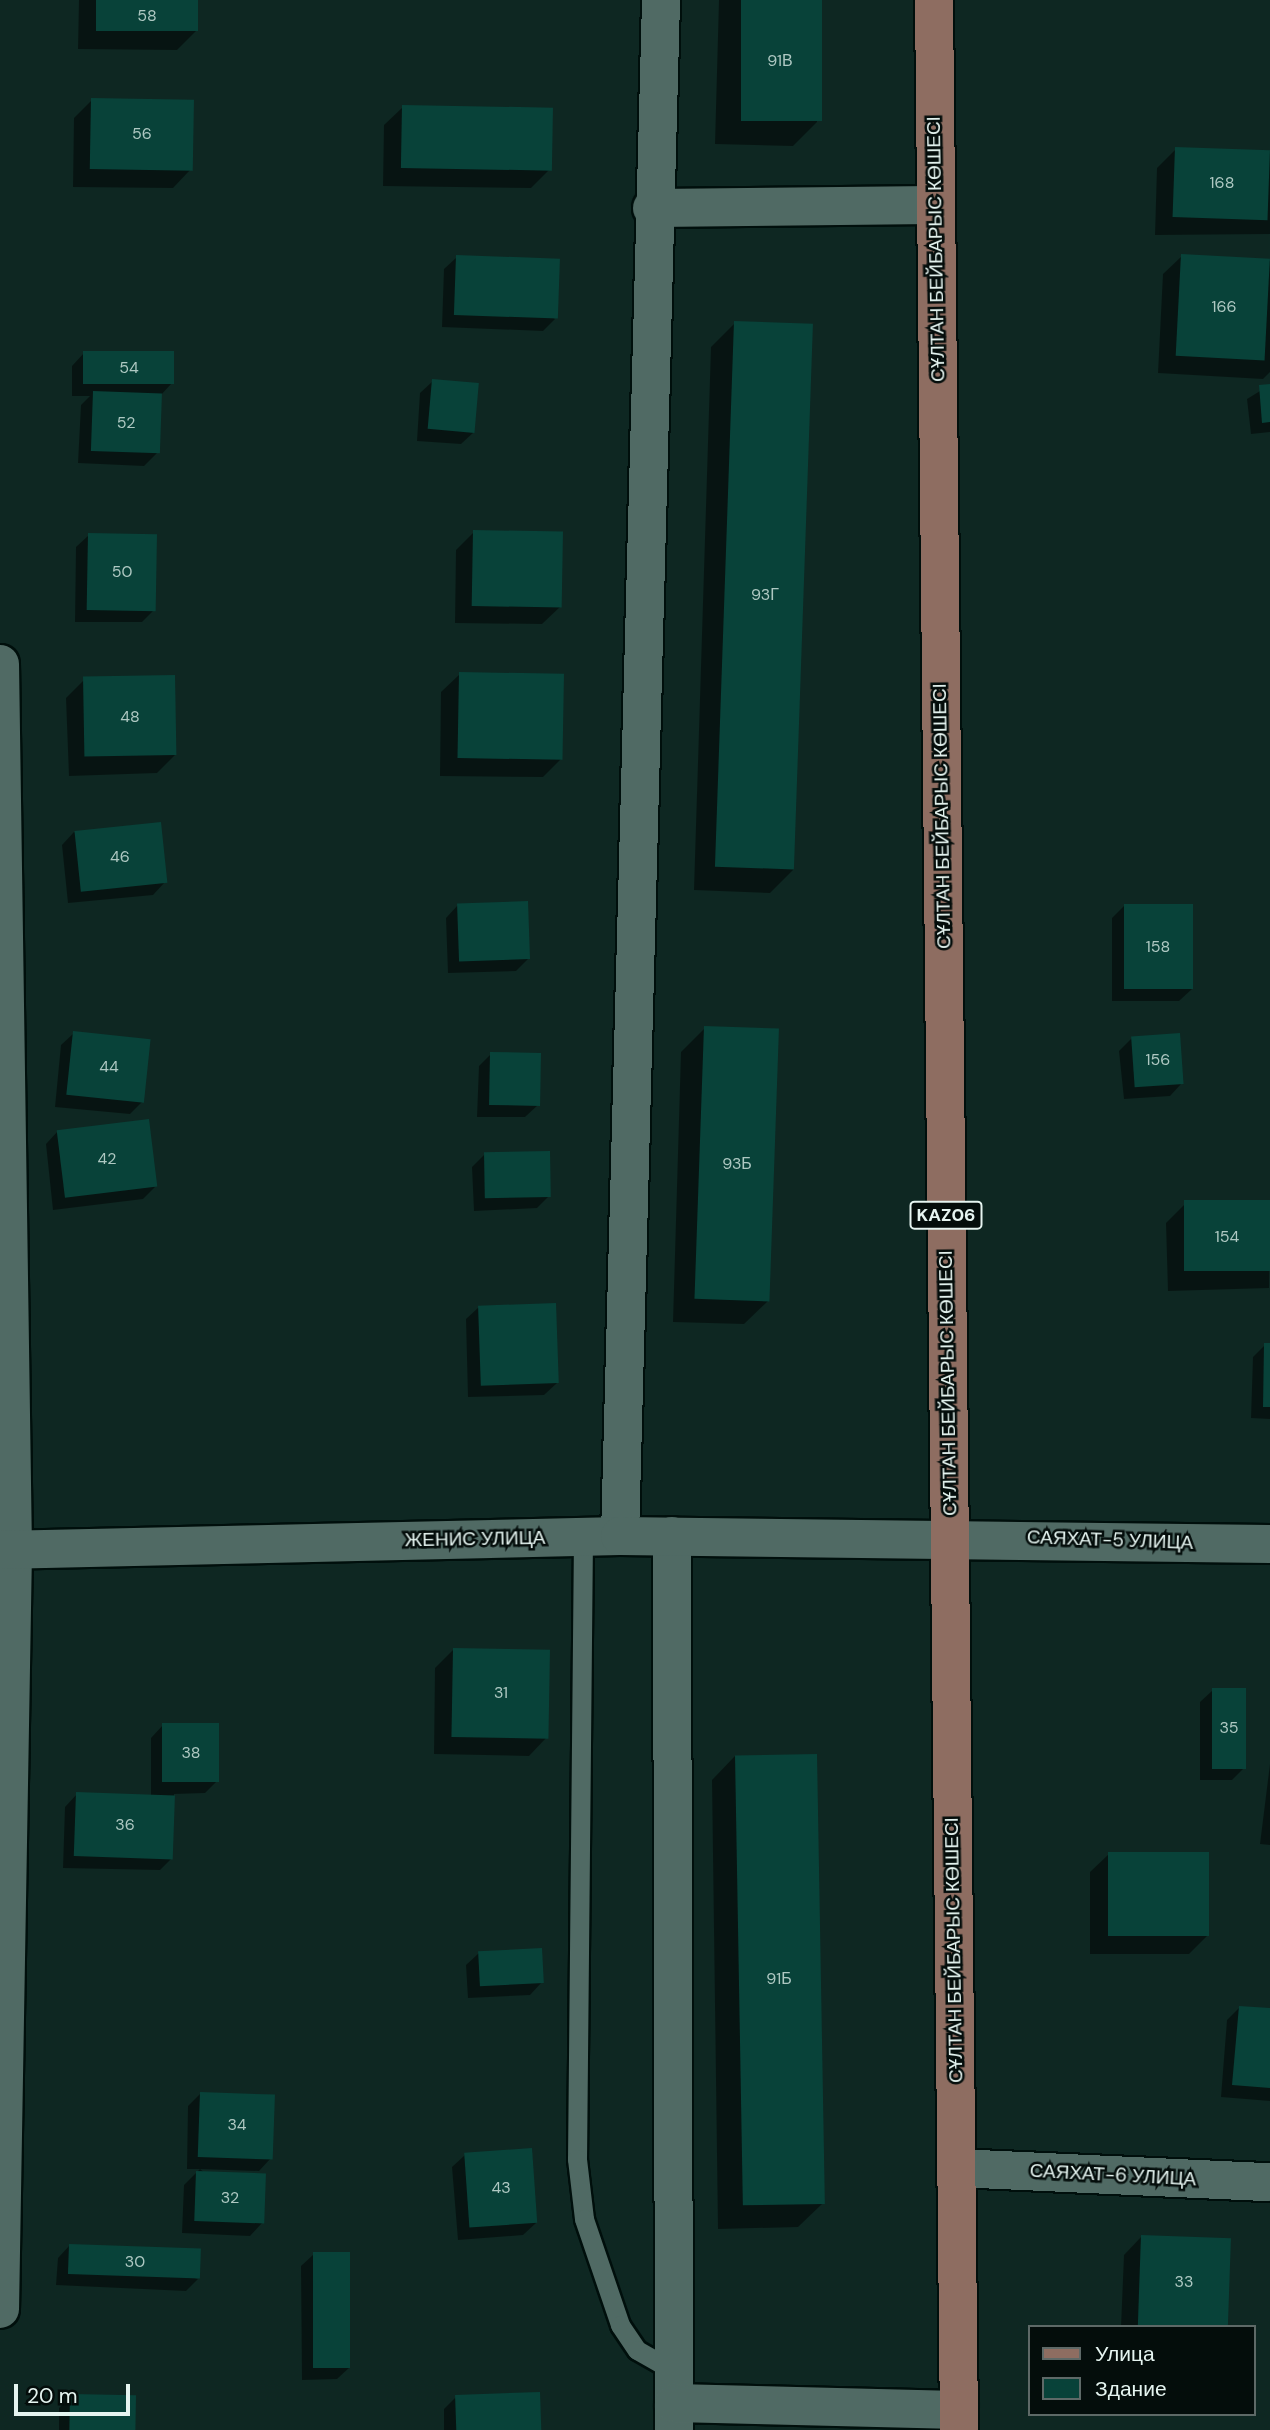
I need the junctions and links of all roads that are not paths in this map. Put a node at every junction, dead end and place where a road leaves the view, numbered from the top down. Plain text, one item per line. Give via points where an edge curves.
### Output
1 (661, 0) edge
2 (933, 0) edge
3 (936, 205) junction
4 (652, 208) junction
5 (0, 664) edge
6 (2, 888) edge
7 (950, 1535) junction
8 (601, 1536) junction
9 (671, 1536) junction
10 (1270, 1544) edge
11 (7, 1550) edge
12 (956, 2168) junction
13 (1270, 2182) edge
14 (1, 2203) edge
15 (0, 2309) edge
16 (674, 2401) edge
17 (959, 2420) edge

1 - 4 street
2 - 3 main road, СҰЛТАН БЕЙБАРЫС КӨШЕСІ / KAZ06
3 - 4 street
3 - 7 main road, СҰЛТАН БЕЙБАРЫС КӨШЕСІ / KAZ06
4 - 8 street
5 - 6 street
6 - 11 street
7 - 9 street, ЖЕНИС УЛИЦА
7 - 10 street, САЯХАТ-5 УЛИЦА
7 - 12 main road, СҰЛТАН БЕЙБАРЫС КӨШЕСІ / KAZ06
8 - 9 street, ЖЕНИС УЛИЦА
8 - 11 street, ЖЕНИС УЛИЦА
8 - 16 lane via 577,2159 584,2219 620,2325
9 - 16 street
11 - 14 street
12 - 13 street, САЯХАТ-6 УЛИЦА
12 - 17 main road, СҰЛТАН БЕЙБАРЫС КӨШЕСІ / KAZ06
14 - 15 street
16 - 17 street

